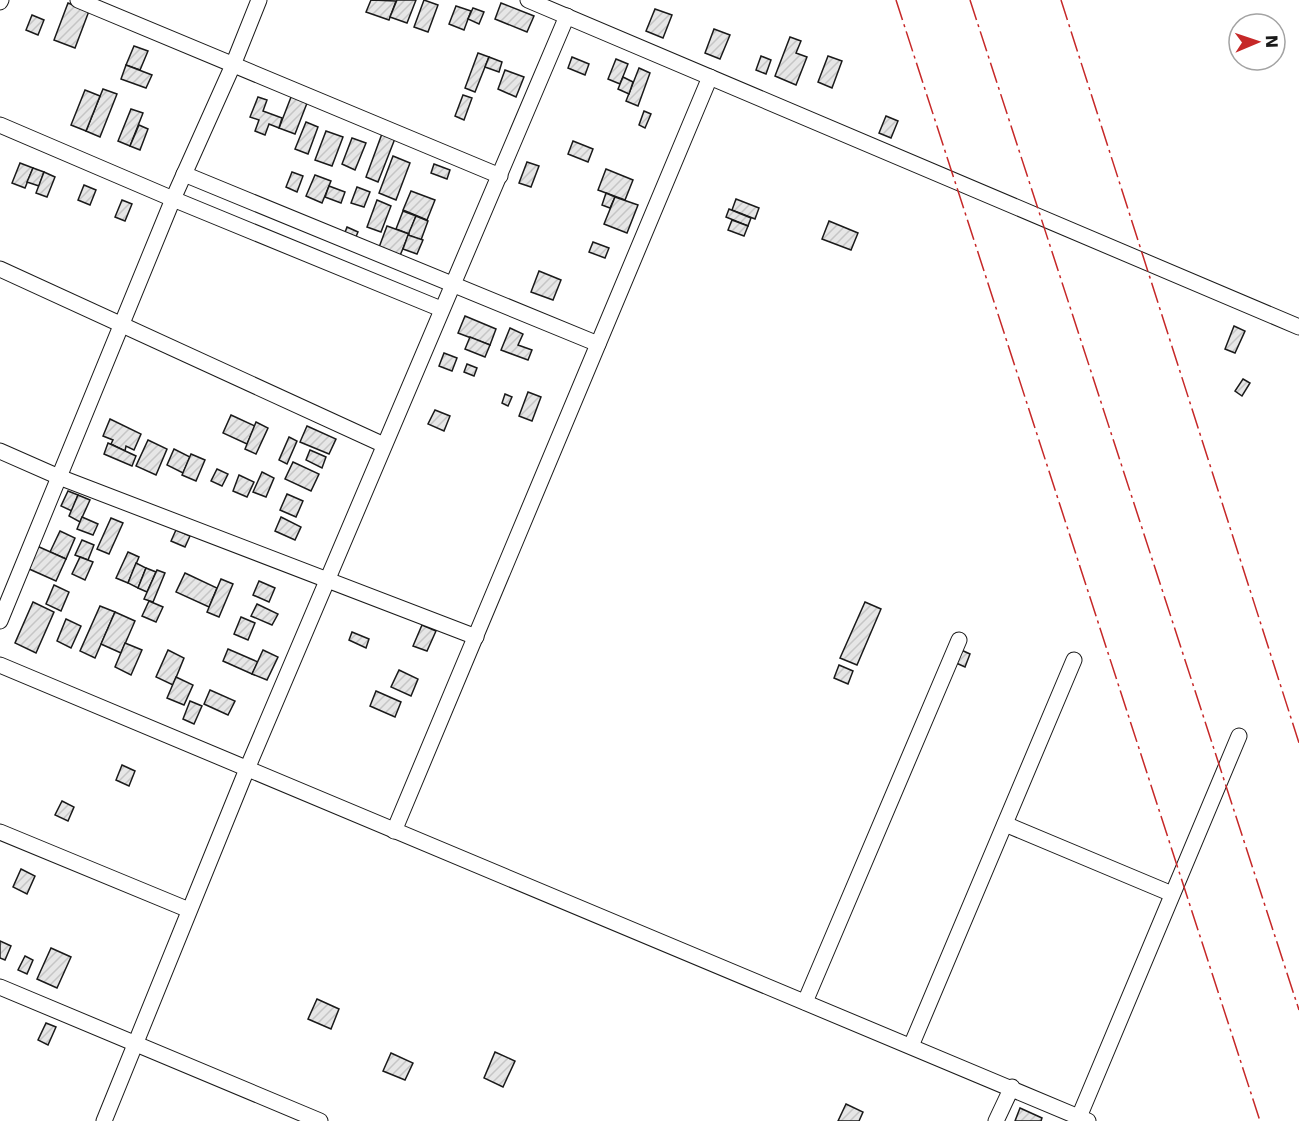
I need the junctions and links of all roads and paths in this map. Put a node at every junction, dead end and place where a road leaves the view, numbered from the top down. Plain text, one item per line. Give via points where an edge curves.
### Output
1 (78, 0) edge
2 (259, 0) edge
3 (528, 0) edge
4 (567, 16) junction
5 (233, 65) junction
6 (710, 77) junction
7 (0, 124) edge
8 (184, 174) junction
9 (500, 176) junction
10 (173, 200) junction
11 (0, 269) edge
12 (454, 285) junction
13 (441, 309) junction
14 (122, 324) junction
15 (1299, 327) edge
16 (598, 344) junction
17 (384, 445) junction
18 (0, 451) edge
19 (59, 477) junction
20 (327, 580) junction
21 (0, 621) edge
22 (476, 637) junction
23 (959, 640) dead end
24 (1074, 660) dead end
25 (0, 664) edge
26 (1239, 736) dead end
27 (247, 769) junction
28 (1005, 824) junction
29 (394, 831) junction
30 (0, 832) edge
31 (1172, 894) junction
32 (189, 910) junction
33 (0, 987) edge
34 (805, 1002) junction
35 (135, 1043) junction
36 (911, 1046) junction
37 (1012, 1088) junction
38 (292, 1116) edge
39 (1083, 1119) edge
40 (104, 1121) edge
41 (320, 1121) edge
42 (996, 1121) edge

1 - 5 street
2 - 5 street
3 - 4 street
4 - 6 street
4 - 9 street
5 - 8 street
5 - 9 street
6 - 15 street
6 - 16 street
7 - 10 street
8 - 10 street
8 - 12 street
9 - 12 street
10 - 13 street
10 - 14 street
11 - 14 street
12 - 13 street
12 - 16 street
13 - 17 street
14 - 17 street
14 - 19 street
16 - 22 street
17 - 20 street
18 - 19 street
19 - 20 street
19 - 21 street
20 - 22 street
20 - 27 street
22 - 29 street
23 - 34 street
24 - 28 street
25 - 27 street
26 - 31 street
27 - 29 street
27 - 32 street
28 - 31 street
28 - 36 street
29 - 34 street
30 - 32 street
31 - 39 street
32 - 35 street
33 - 35 street
34 - 36 street
35 - 38 street
35 - 40 street
36 - 37 street
37 - 39 street
37 - 42 street
38 - 41 street

